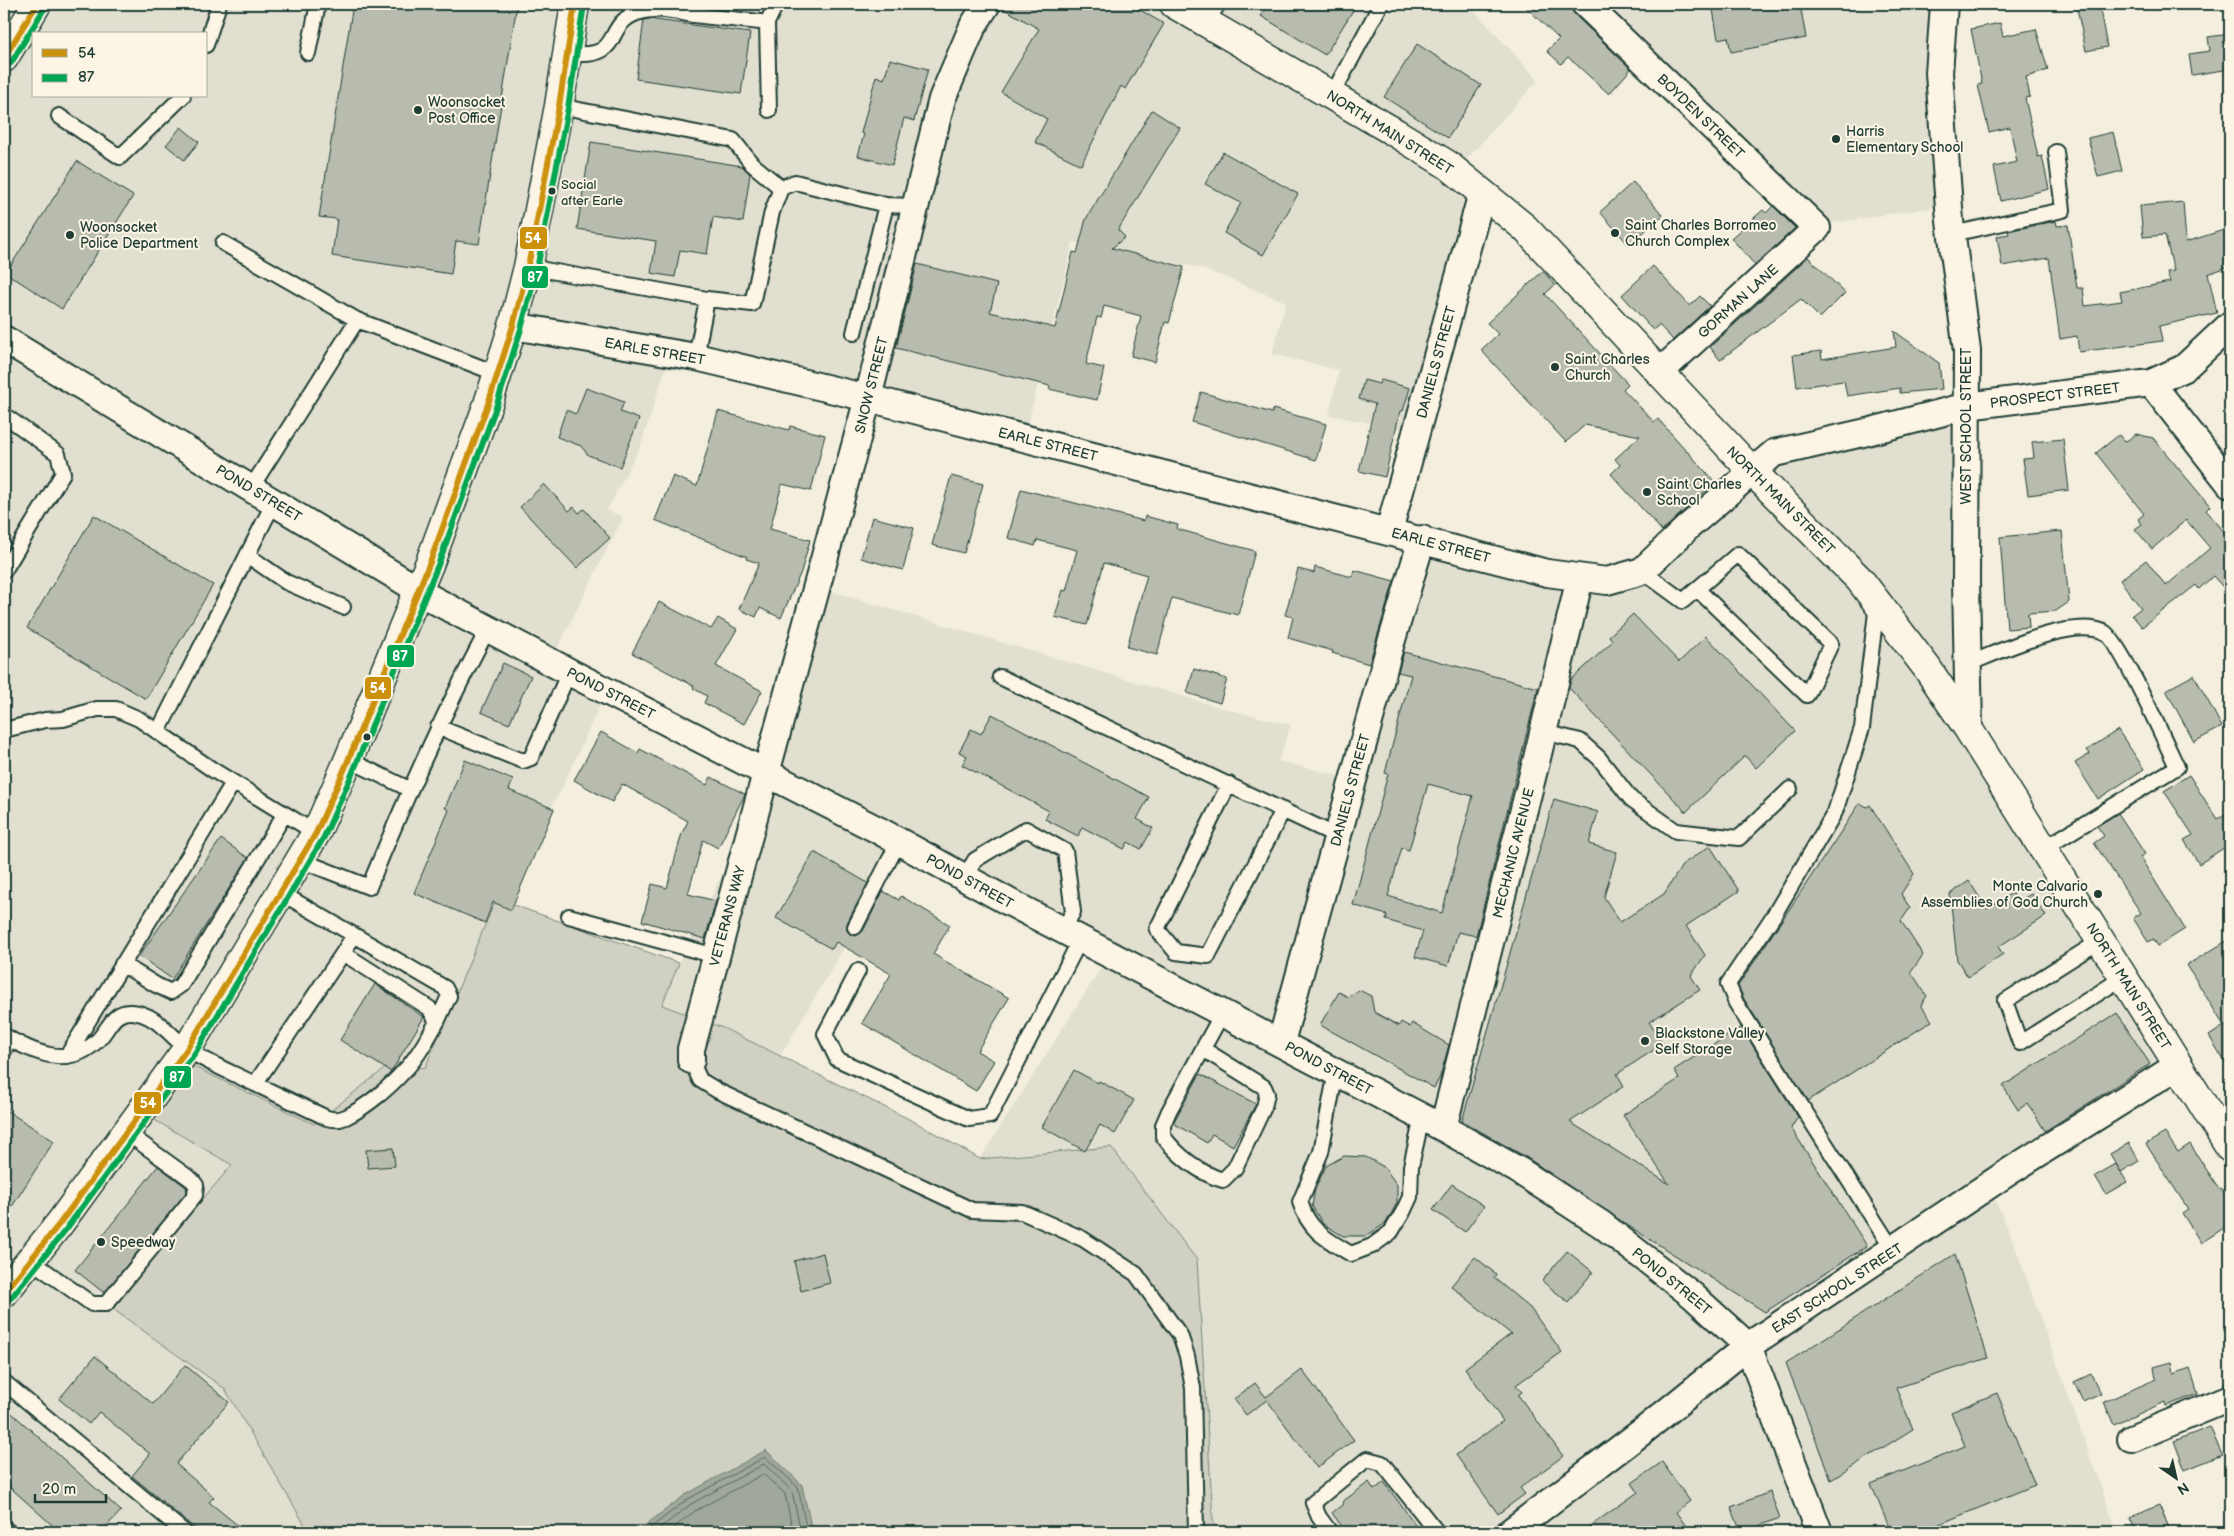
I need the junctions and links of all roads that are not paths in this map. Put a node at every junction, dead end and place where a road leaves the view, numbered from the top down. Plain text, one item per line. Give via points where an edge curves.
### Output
1 (37, 4) edge
2 (219, 4) edge
3 (318, 4) edge
4 (575, 4) edge
5 (776, 4) edge
6 (987, 4) edge
7 (1174, 4) edge
8 (1381, 4) edge
9 (1585, 4) edge
10 (1944, 4) edge
11 (1212, 13) edge
12 (767, 23) junction
13 (208, 39) edge
14 (308, 53) dead end
15 (567, 53) junction
16 (4, 58) edge
17 (1332, 95) junction
18 (181, 98) edge
19 (558, 106) junction
20 (769, 110) dead end
21 (59, 116) dead end
22 (2056, 152) dead end
23 (781, 188) junction
24 (1482, 193) junction
25 (886, 206) junction
26 (914, 206) junction
27 (1817, 228) joint
28 (1952, 234) junction
29 (223, 244) dead end
30 (528, 267) junction
31 (707, 300) junction
32 (357, 320) junction
33 (2230, 325) edge
34 (513, 326) junction
35 (854, 333) dead end
36 (4, 339) edge
37 (696, 357) junction
38 (1658, 373) junction
39 (498, 374) junction
40 (2151, 383) junction
41 (868, 398) junction
42 (1967, 406) junction
43 (4, 414) edge
44 (1752, 472) junction
45 (2230, 484) edge
46 (251, 488) junction
47 (274, 502) junction
48 (1389, 531) junction
49 (1422, 539) junction
50 (247, 556) junction
51 (4, 572) edge
52 (1642, 572) junction
53 (1580, 578) junction
54 (1697, 590) junction
55 (417, 591) junction
56 (1877, 603) junction
57 (343, 607) dead end
58 (488, 629) junction
59 (1968, 664) junction
60 (569, 672) junction
61 (1000, 677) dead end
62 (438, 727) junction
63 (4, 730) edge
64 (1969, 730) junction
65 (158, 732) junction
66 (1544, 732) junction
67 (348, 760) junction
68 (766, 772) junction
69 (233, 783) junction
70 (1229, 784) junction
71 (409, 789) junction
72 (1790, 789) dead end
73 (1283, 810) junction
74 (284, 815) junction
75 (316, 833) junction
76 (1338, 836) junction
77 (898, 841) junction
78 (2043, 849) junction
79 (300, 860) junction
80 (964, 878) junction
81 (280, 893) junction
82 (569, 916) dead end
83 (855, 927) dead end
84 (1072, 934) junction
85 (354, 935) junction
86 (2100, 941) junction
87 (343, 953) junction
88 (716, 956) junction
89 (122, 964) junction
90 (858, 971) dead end
91 (2124, 977) junction
92 (1223, 1012) junction
93 (437, 1022) junction
94 (5, 1042) edge
95 (1281, 1042) junction
96 (187, 1049) junction
97 (1203, 1049) junction
98 (67, 1056) junction
99 (691, 1060) joint
100 (2179, 1065) junction
101 (1336, 1071) junction
102 (254, 1084) junction
103 (1433, 1122) junction
104 (127, 1133) junction
105 (2230, 1148) edge
106 (1893, 1250) junction
107 (30, 1260) junction
108 (4, 1293) edge
109 (1748, 1346) junction
110 (4, 1382) edge
111 (2230, 1398) edge
112 (2131, 1439) dead end
113 (4, 1528) edge
114 (9, 1532) edge
115 (184, 1532) edge
116 (1196, 1532) edge
117 (1330, 1532) edge
118 (1437, 1532) edge
119 (1510, 1532) edge
120 (1819, 1532) edge

1 - 16 street
2 - 13 lane
3 - 14 lane
4 - 15 street
5 - 12 lane
6 - 26 street, SNOW STREET via 973,26 942,99
7 - 11 street, NORTH MAIN STREET
8 - 17 lane
9 - 27 street, BOYDEN STREET
10 - 28 street, WEST SCHOOL STREET via 1939,73
11 - 17 street, NORTH MAIN STREET
12 - 15 lane via 659,9 637,13 624,20 599,53
12 - 20 lane
15 - 19 street
17 - 24 street, NORTH MAIN STREET via 1448,165
18 - 21 lane via 120,157
19 - 23 lane via 733,140 752,164
19 - 30 street
22 - 28 lane via 2064,210
23 - 25 lane via 795,182
23 - 31 lane via 772,212 752,304
24 - 38 street, NORTH MAIN STREET via 1525,228 1559,262
24 - 48 street, DANIELS STREET
25 - 26 lane
25 - 35 lane
26 - 41 street, SNOW STREET
27 - 38 street, GORMAN LANE
28 - 42 street, WEST SCHOOL STREET via 1967,351
29 - 32 lane
30 - 31 lane
30 - 34 street
31 - 37 lane
32 - 39 lane
32 - 46 lane
33 - 40 street, PROSPECT STREET via 2184,368
34 - 37 street, EARLE STREET
34 - 39 street
36 - 46 street, POND STREET
37 - 41 street, EARLE STREET
38 - 44 street, NORTH MAIN STREET
39 - 55 street
40 - 42 street, PROSPECT STREET
40 - 45 street
41 - 48 street, EARLE STREET
41 - 68 street, SNOW STREET
42 - 44 street, PROSPECT STREET via 1774,454
42 - 59 street, WEST SCHOOL STREET
43 - 51 lane via 58,454 63,474
44 - 52 street, PROSPECT STREET
44 - 56 street, NORTH MAIN STREET via 1847,566
46 - 47 street, POND STREET
47 - 50 lane
47 - 55 street, POND STREET
48 - 49 street, EARLE STREET
49 - 53 street, EARLE STREET via 1547,573
49 - 76 street, DANIELS STREET
50 - 57 lane via 286,582
50 - 65 lane
52 - 53 street, EARLE STREET via 1607,581
52 - 54 lane via 1683,601
53 - 66 street, MECHANIC AVENUE
54 - 54 lane via 1738,554 1831,644 1807,695
55 - 58 street, POND STREET
55 - 67 street
56 - 64 street, NORTH MAIN STREET
56 - 106 lane via 1862,728 1834,812 1774,915 1728,984 1736,1003
58 - 60 street, POND STREET
58 - 62 lane
59 - 64 street, WEST SCHOOL STREET
59 - 78 lane via 2027,640 2071,629 2105,633 2123,656 2177,766
60 - 62 lane via 531,758 522,761
60 - 68 street, POND STREET
61 - 70 lane
62 - 71 lane
63 - 65 lane via 97,709 116,709
64 - 78 street, NORTH MAIN STREET
65 - 69 lane
66 - 72 lane via 1580,741 1599,758 1630,800 1676,831 1739,838
66 - 103 street, MECHANIC AVENUE
67 - 71 lane
67 - 75 street
68 - 77 street, POND STREET
68 - 88 street, VETERANS WAY
69 - 74 lane
69 - 89 lane
70 - 73 lane
70 - 73 lane via 1157,929 1176,952 1208,956
71 - 79 lane via 369,887
73 - 76 lane
74 - 75 lane
74 - 89 lane via 181,985 171,992
75 - 79 street
76 - 95 street, DANIELS STREET
77 - 80 street, POND STREET
77 - 83 lane
78 - 86 street, NORTH MAIN STREET
79 - 81 street
80 - 84 street, POND STREET
80 - 84 lane via 975,860 1026,829 1065,851 1073,912
81 - 85 lane
81 - 96 street
82 - 88 lane
84 - 90 lane via 990,1116 969,1119 837,1059 825,1034
84 - 92 street, POND STREET
85 - 87 lane
85 - 93 lane via 445,988 449,996
86 - 91 street, NORTH MAIN STREET
86 - 91 lane via 2005,1001 2020,1043
87 - 93 lane via 429,1008
87 - 102 lane
88 - 99 street, VETERANS WAY via 691,1049
89 - 98 lane
91 - 100 street, NORTH MAIN STREET
92 - 95 street, POND STREET
92 - 97 lane
93 - 102 lane via 404,1071 378,1095 346,1117 327,1118
94 - 98 lane via 49,1056
95 - 101 street, POND STREET
96 - 98 lane via 155,1021 141,1014 123,1012 114,1018 98,1040
96 - 102 lane
96 - 104 street
97 - 97 lane via 1168,1111 1163,1136 1179,1154 1223,1180 1235,1168 1267,1094 1264,1087
99 - 116 lane via 700,1080 718,1091 972,1210 1022,1212 1087,1241 1136,1274 1180,1334 1187,1356 1193,1388
100 - 105 street, NORTH MAIN STREET
100 - 106 street, EAST SCHOOL STREET via 2010,1171
101 - 103 street, POND STREET
101 - 103 lane via 1321,1152 1300,1202 1305,1219 1324,1238 1351,1254 1372,1246 1391,1232 1404,1212 1410,1197 1411,1166 1417,1147
103 - 109 street, POND STREET via 1518,1170 1601,1224 1692,1295
104 - 107 street
104 - 107 lane via 192,1180 196,1185 195,1196 106,1304 92,1304
106 - 109 street, EAST SCHOOL STREET
107 - 108 street
109 - 119 street, EAST SCHOOL STREET
109 - 120 street, POND STREET
110 - 115 lane
111 - 112 street
113 - 114 lane
117 - 118 lane via 1313,1503 1368,1460 1382,1463

